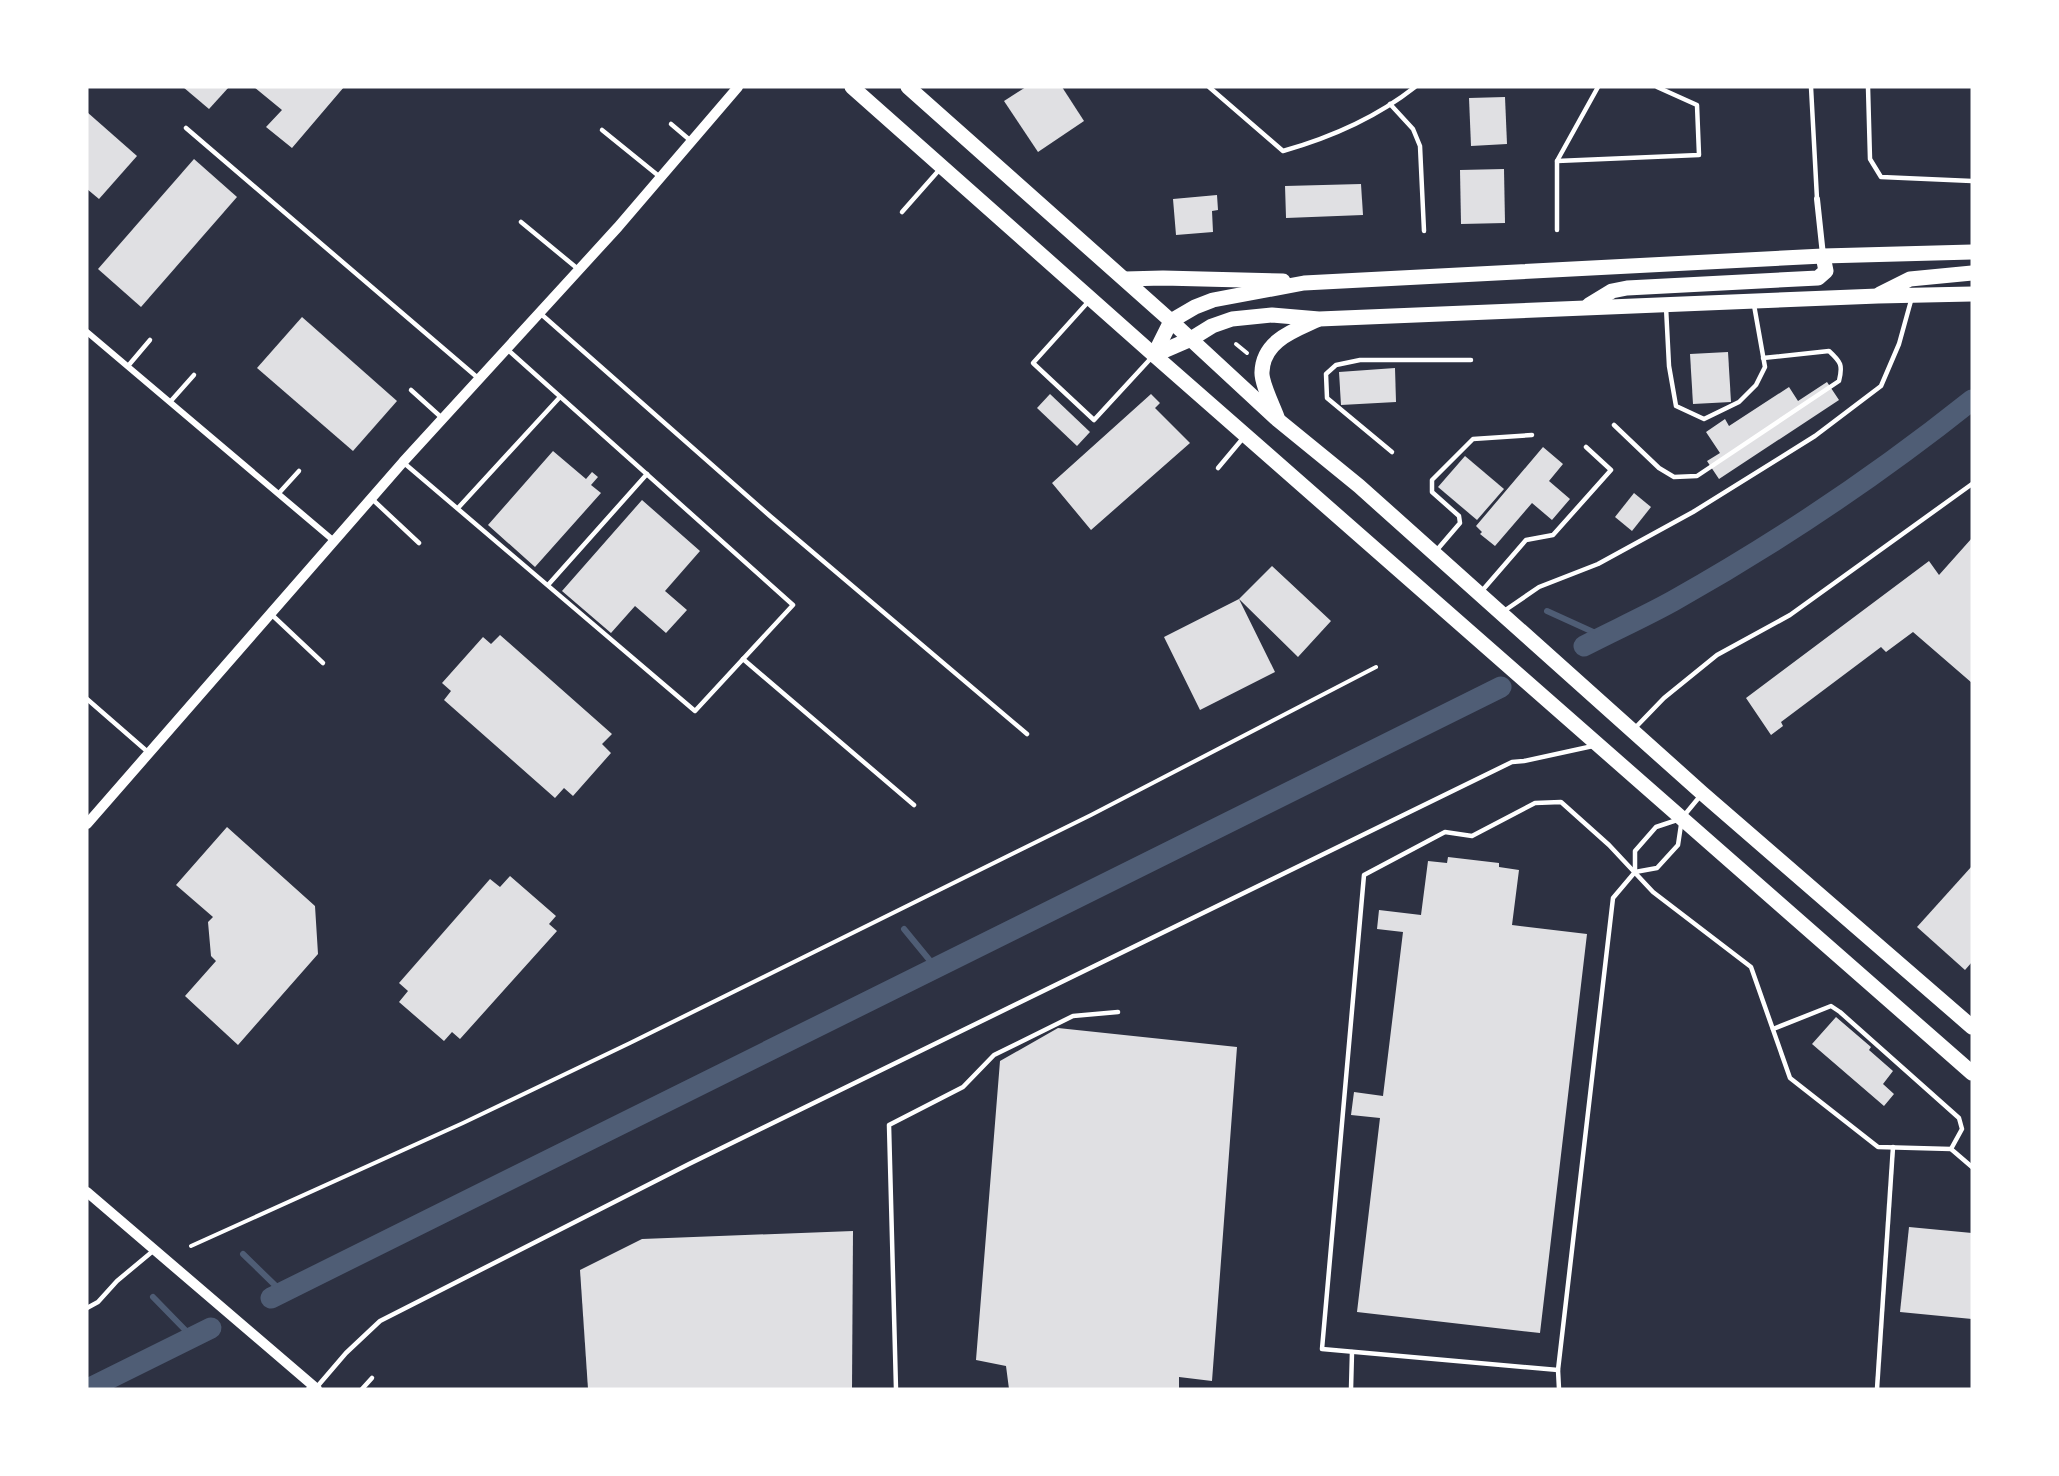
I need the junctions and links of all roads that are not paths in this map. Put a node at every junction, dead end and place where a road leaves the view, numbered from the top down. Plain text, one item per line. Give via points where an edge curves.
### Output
1 (738, 87) edge
2 (852, 87) edge
3 (908, 87) edge
4 (1209, 87) edge
5 (1415, 87) edge
6 (1598, 87) edge
7 (1657, 87) edge
8 (1811, 87) edge
9 (1868, 87) edge
10 (1390, 104) junction
11 (671, 124) dead end
12 (186, 128) dead end
13 (602, 130) dead end
14 (691, 141) junction
15 (1557, 161) junction
16 (942, 167) junction
17 (660, 177) junction
18 (1972, 181) edge
19 (1817, 200) joint
20 (902, 212) dead end
21 (521, 222) dead end
22 (1557, 230) dead end
23 (1424, 231) dead end
24 (1972, 252) edge
25 (1824, 256) junction
26 (578, 269) junction
27 (1972, 273) edge
28 (1125, 279) junction
29 (1304, 283) junction
30 (1972, 294) edge
31 (1913, 295) junction
32 (1878, 296) junction
33 (1091, 299) junction
34 (1754, 301) junction
35 (1666, 304) junction
36 (1586, 307) junction
37 (539, 312) junction
38 (1319, 319) junction
39 (1172, 321) junction
40 (87, 332) edge
41 (1191, 339) junction
42 (150, 340) dead end
43 (506, 348) junction
44 (1154, 355) junction
45 (1763, 358) junction
46 (1471, 360) dead end
47 (128, 366) junction
48 (194, 375) dead end
49 (478, 378) junction
50 (411, 390) dead end
51 (560, 397) junction
52 (170, 402) junction
53 (442, 418) junction
54 (1278, 420) junction
55 (1614, 425) dead end
56 (1246, 435) junction
57 (1532, 435) dead end
58 (1586, 447) dead end
59 (1392, 452) dead end
60 (403, 462) junction
61 (1218, 468) dead end
62 (299, 471) dead end
63 (647, 474) junction
64 (1972, 484) edge
65 (279, 493) junction
66 (371, 498) junction
67 (458, 508) junction
68 (334, 541) junction
69 (419, 543) dead end
70 (1434, 553) junction
71 (548, 585) junction
72 (1480, 594) junction
73 (1499, 610) junction
74 (271, 614) junction
75 (744, 659) junction
76 (323, 663) dead end
77 (87, 699) edge
78 (1633, 730) junction
79 (1027, 734) dead end
80 (1595, 743) junction
81 (149, 753) junction
82 (1702, 793) junction
83 (915, 805) dead end
84 (1682, 818) junction
85 (87, 824) edge
86 (1635, 872) junction
87 (1118, 1012) dead end
88 (1972, 1027) edge
89 (1773, 1029) junction
90 (1972, 1073) edge
91 (1893, 1147) junction
92 (1951, 1149) junction
93 (1972, 1167) edge
94 (87, 1192) edge
95 (154, 1249) junction
96 (87, 1308) edge
97 (1352, 1352) junction
98 (1558, 1370) junction
99 (372, 1378) dead end
100 (314, 1389) edge
101 (362, 1389) edge
102 (896, 1389) edge
103 (1351, 1389) edge
104 (1559, 1389) edge
105 (1877, 1389) edge

1 - 14 street
2 - 16 main road
3 - 28 main road
4 - 10 lane via 1283,151 1313,142
5 - 10 lane
6 - 15 lane
7 - 15 lane via 1697,105 1699,155
8 - 19 lane
9 - 18 lane via 1870,159 1881,177
10 - 23 lane via 1413,129 1420,146
11 - 14 lane
12 - 49 lane
13 - 17 lane
14 - 17 street
15 - 22 lane
16 - 20 lane
16 - 33 main road
17 - 26 street
19 - 25 street
21 - 26 lane
24 - 25 main road
25 - 29 main road
25 - 36 main road via 1827,270 1818,278 1627,288 1612,291
26 - 37 street
27 - 32 main road via 1910,279
28 - 29 main road
28 - 39 main road
29 - 39 main road via 1213,300
30 - 31 main road
31 - 32 main road
31 - 73 lane via 1899,344 1881,386 1815,436 1693,512 1598,564 1539,587
32 - 34 main road
33 - 44 main road
33 - 44 lane via 1033,363 1095,420
34 - 35 main road
34 - 45 lane
35 - 36 main road
35 - 45 lane via 1669,366 1676,406 1704,419 1729,408 1756,385 1765,367
36 - 38 main road
37 - 43 street
37 - 79 lane via 770,516
38 - 41 main road via 1272,315 1232,319
38 - 54 main road via 1279,338 1267,353 1261,373
39 - 41 main road
39 - 44 main road
40 - 47 street
41 - 44 main road
41 - 54 main road
42 - 47 lane
43 - 49 street
43 - 51 lane
44 - 56 main road
45 - 55 lane via 1829,351 1840,361 1839,381 1697,476 1674,477 1659,468
46 - 59 lane via 1360,360 1336,364 1326,374 1327,398
47 - 52 street
48 - 52 lane
49 - 53 street
50 - 53 lane
51 - 63 lane
51 - 67 lane
52 - 65 street
53 - 60 street
54 - 70 main road
56 - 61 lane
56 - 80 main road
57 - 70 lane via 1473,439 1432,480 1432,492 1459,516 1460,524
58 - 72 lane via 1611,470 1553,535 1526,540
60 - 66 street
60 - 67 lane
62 - 65 lane
63 - 71 lane
63 - 75 lane via 793,605
64 - 78 lane via 1790,615 1717,655 1664,698
65 - 68 street
66 - 68 street
66 - 69 lane
67 - 71 lane
68 - 74 street
70 - 72 main road
71 - 75 lane via 695,711
72 - 73 main road
73 - 78 main road
74 - 76 lane
74 - 81 street
75 - 83 lane
77 - 81 lane
78 - 82 main road
80 - 84 main road
80 - 100 lane via 1512,762 689,1164 380,1321
81 - 85 street
82 - 84 lane
82 - 88 main road
84 - 86 lane via 1656,827 1635,850
84 - 86 lane via 1678,845 1657,868
84 - 90 main road
86 - 89 lane via 1653,892 1751,967
86 - 97 lane via 1561,802 1535,803 1472,836 1445,832 1364,875 1322,1349
86 - 98 lane via 1613,898
87 - 102 lane via 1072,1016 994,1055 963,1087 889,1125
89 - 91 lane via 1790,1078 1878,1147
89 - 92 lane via 1831,1006 1840,1012 1959,1118 1962,1129
91 - 92 lane
91 - 105 lane
92 - 93 lane
94 - 95 street
95 - 96 lane
95 - 100 street
97 - 98 lane
97 - 103 lane
98 - 104 lane
99 - 101 lane

